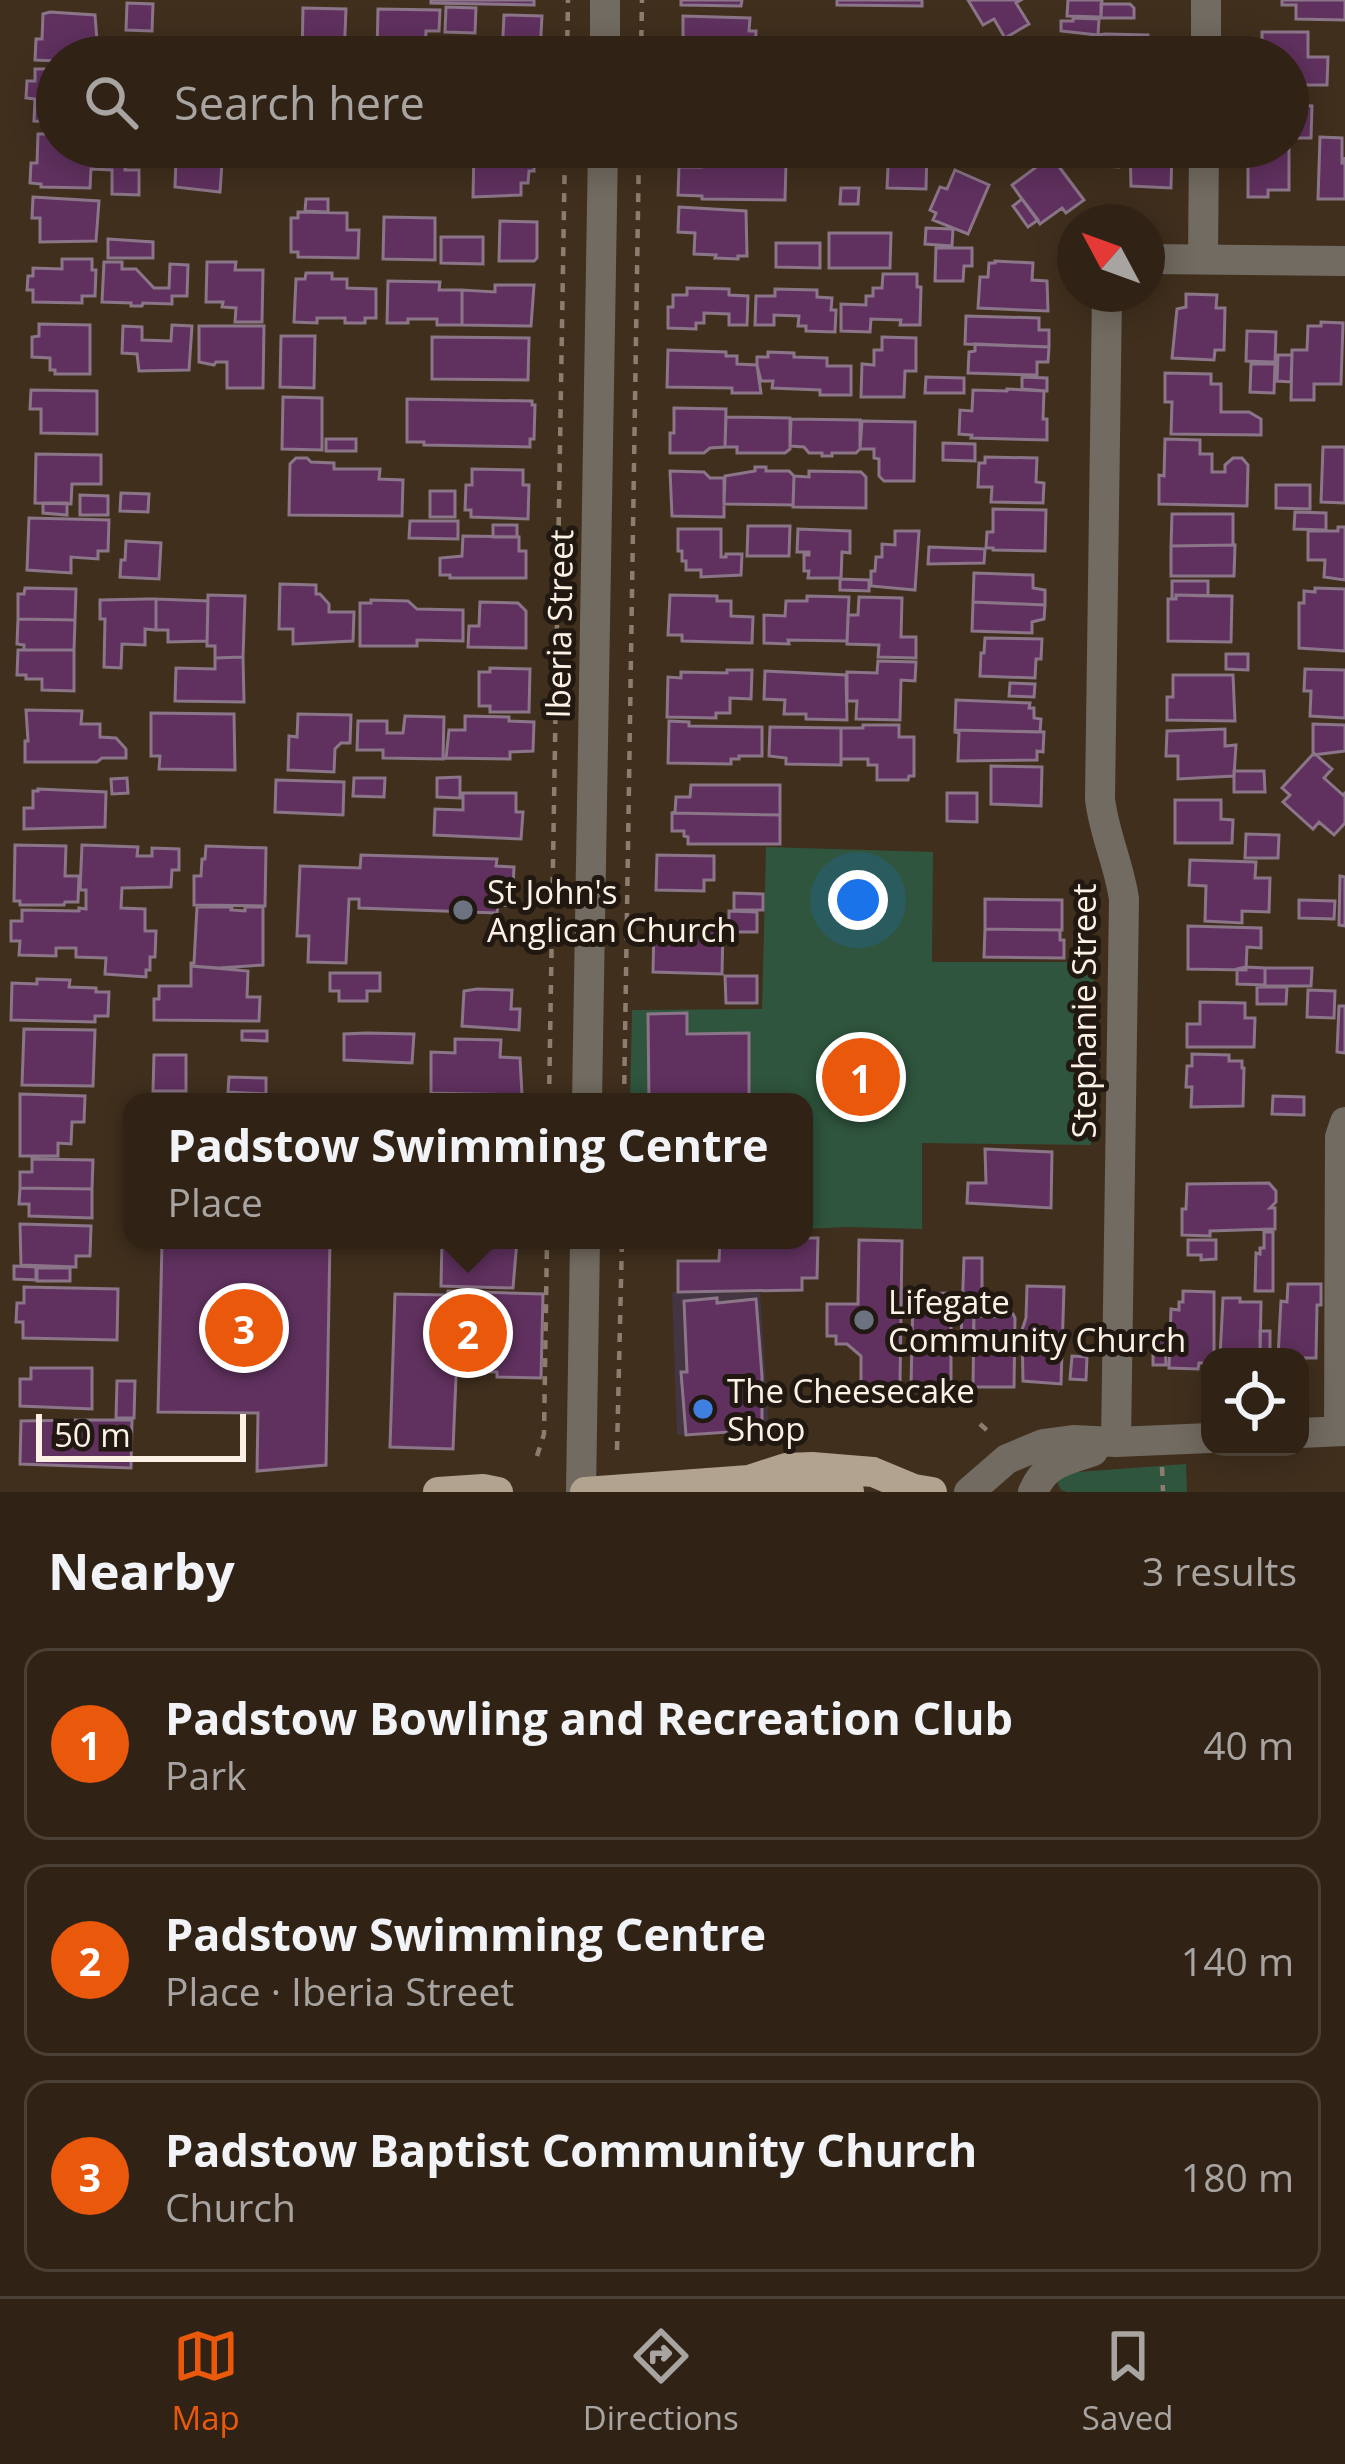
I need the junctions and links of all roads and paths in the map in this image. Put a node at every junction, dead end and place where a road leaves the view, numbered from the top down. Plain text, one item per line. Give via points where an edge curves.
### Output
1 (568, 0) edge
2 (605, 0) edge
3 (642, 0) edge
4 (1207, 0) edge
5 (567, 36) edge
6 (604, 36) edge
7 (641, 36) edge
8 (1206, 36) edge
9 (566, 168) edge
10 (603, 168) edge
11 (639, 168) edge
12 (1204, 168) edge
13 (1203, 257) junction
14 (1165, 258) edge
15 (1345, 261) edge
16 (1107, 312) edge
17 (549, 1093) edge
18 (587, 1093) edge
19 (624, 1093) edge
20 (1345, 1122) edge
21 (547, 1249) edge
22 (585, 1249) edge
23 (622, 1249) edge
24 (980, 1424) dead end
25 (1342, 1431) edge
26 (990, 1433) dead end
27 (1309, 1433) edge
28 (1201, 1438) edge
29 (1115, 1442) junction
30 (617, 1450) dead end
31 (537, 1456) dead end
32 (749, 1480) junction
33 (911, 1491) edge
34 (438, 1492) edge
35 (499, 1492) edge
36 (583, 1492) edge
37 (849, 1492) edge
38 (968, 1492) edge
39 (1033, 1492) edge

1 - 5 path
2 - 6 street
3 - 7 path
4 - 8 street
9 - 17 path
10 - 18 street, Iberia Street
11 - 19 path
12 - 13 street
13 - 14 street
13 - 15 street
16 - 29 street, Stephanie Street via 1100,799 1124,899
20 - 25 street
21 - 31 path
22 - 36 street
23 - 30 path
24 - 26 path
25 - 27 street
28 - 29 street
29 - 38 street via 1073,1440 1022,1451
29 - 39 street via 1052,1466
32 - 33 main road via 812,1467 873,1472
32 - 36 main road
32 - 37 main road
34 - 35 main road

